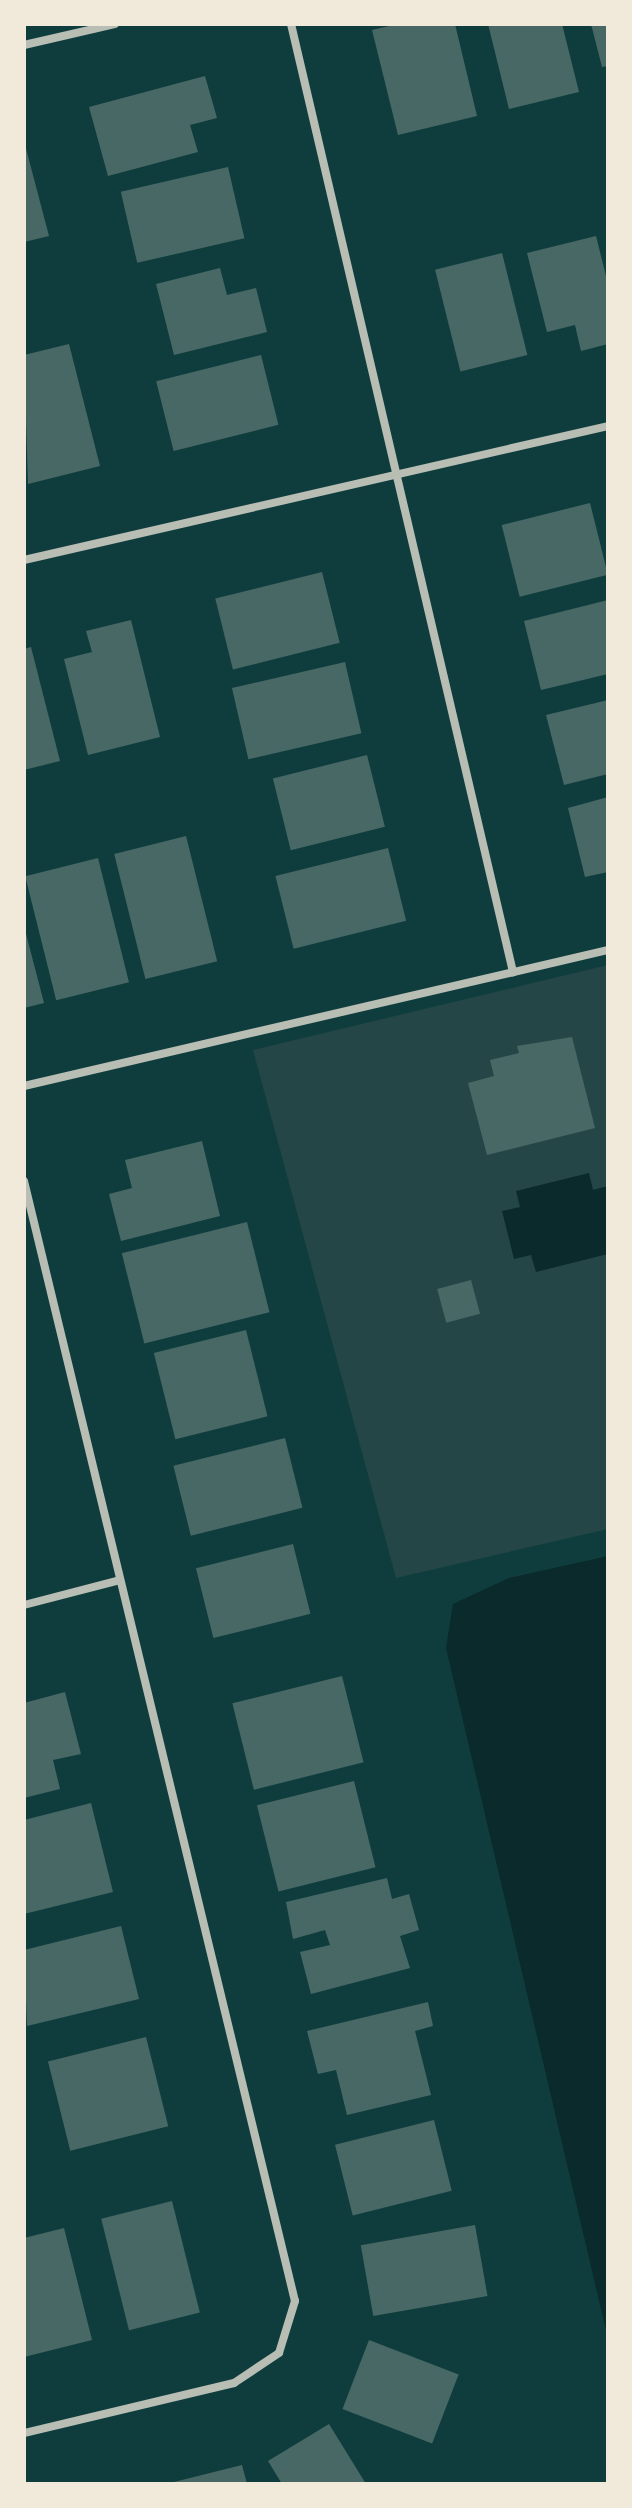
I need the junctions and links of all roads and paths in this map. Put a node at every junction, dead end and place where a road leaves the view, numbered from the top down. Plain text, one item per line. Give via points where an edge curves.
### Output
1 (115, 24) edge
2 (291, 24) edge
3 (24, 45) edge
4 (608, 426) edge
5 (397, 473) junction
6 (24, 560) edge
7 (608, 950) edge
8 (513, 972) junction
9 (24, 1086) edge
10 (24, 1181) edge
11 (120, 1580) junction
12 (24, 1605) edge
13 (24, 2433) edge

1 - 3 street
2 - 5 street
4 - 5 street
5 - 6 street
5 - 8 street
7 - 8 street
8 - 9 street
10 - 11 street
11 - 12 street
11 - 13 street via 295,2301 279,2353 234,2383

